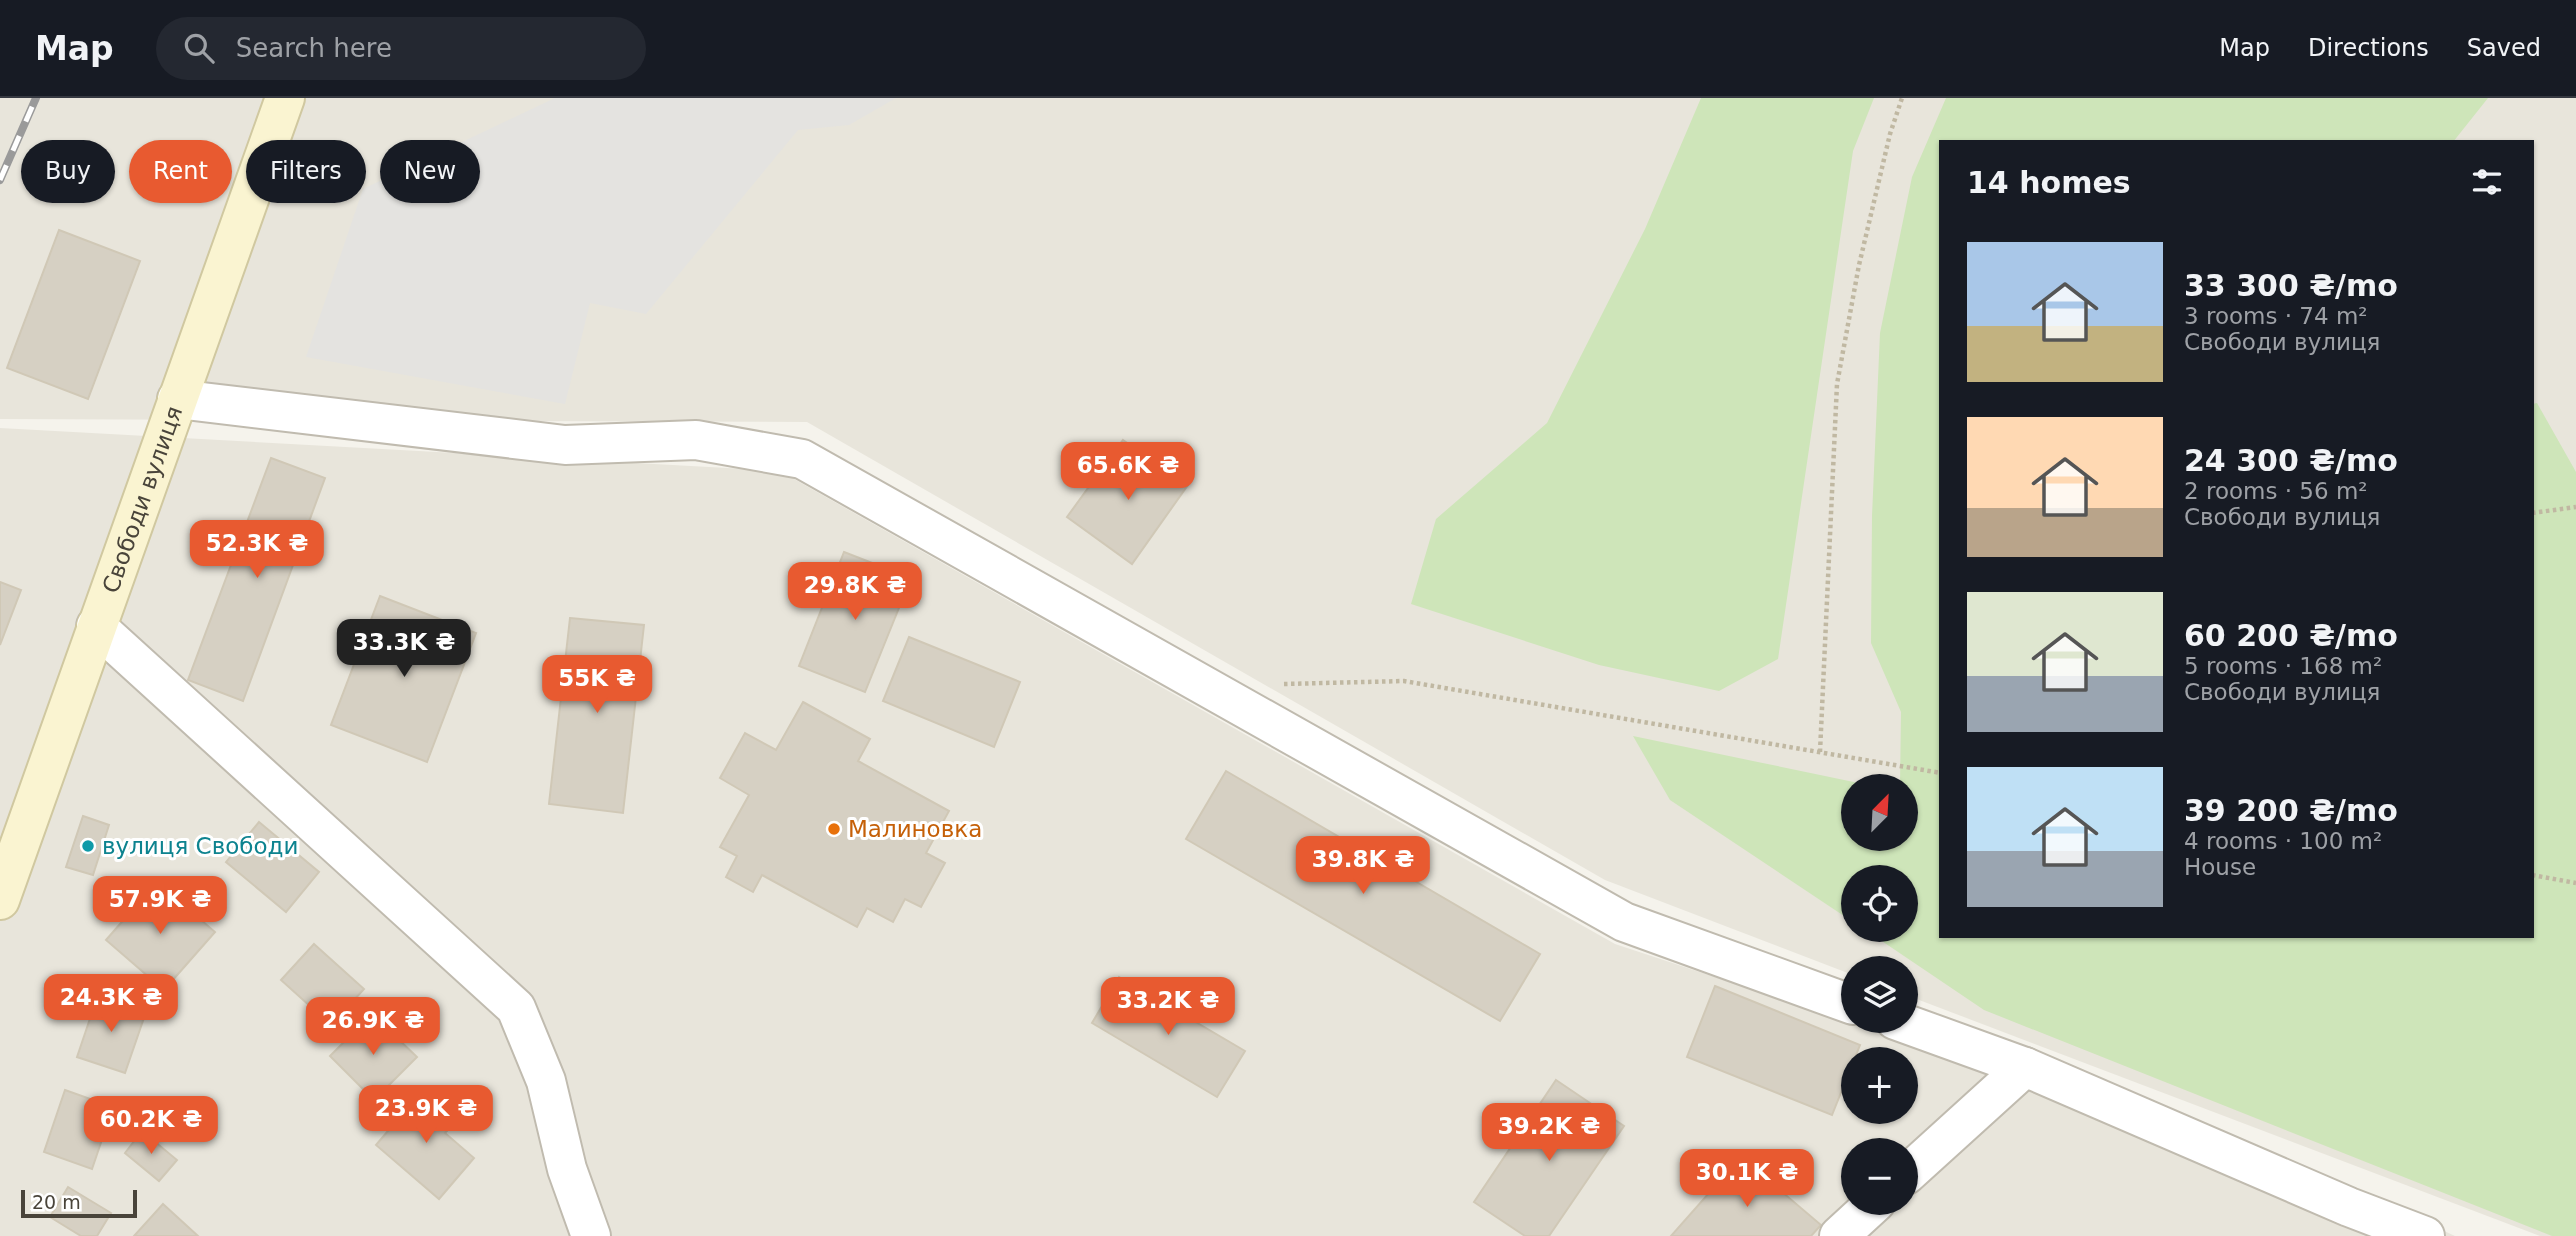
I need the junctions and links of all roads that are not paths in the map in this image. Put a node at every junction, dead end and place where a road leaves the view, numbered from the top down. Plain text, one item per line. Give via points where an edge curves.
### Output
1 (285, 98) edge
2 (177, 399) junction
3 (96, 626) junction
4 (0, 900) edge
5 (1841, 1001) edge
6 (1918, 1028) edge
7 (2025, 1067) junction
8 (1918, 1164) edge
9 (1862, 1215) edge
10 (2344, 1221) edge
11 (591, 1236) edge
12 (1839, 1236) edge
13 (2425, 1236) edge

1 - 2 main road, Свободи вулиця
2 - 3 main road, Свободи вулиця
2 - 5 street via 565,445 696,440 802,458 1624,922
3 - 4 main road, Свободи вулиця
3 - 11 street via 516,1008 546,1081 567,1169
6 - 7 street
7 - 8 street
7 - 10 street
9 - 12 street
10 - 13 street

